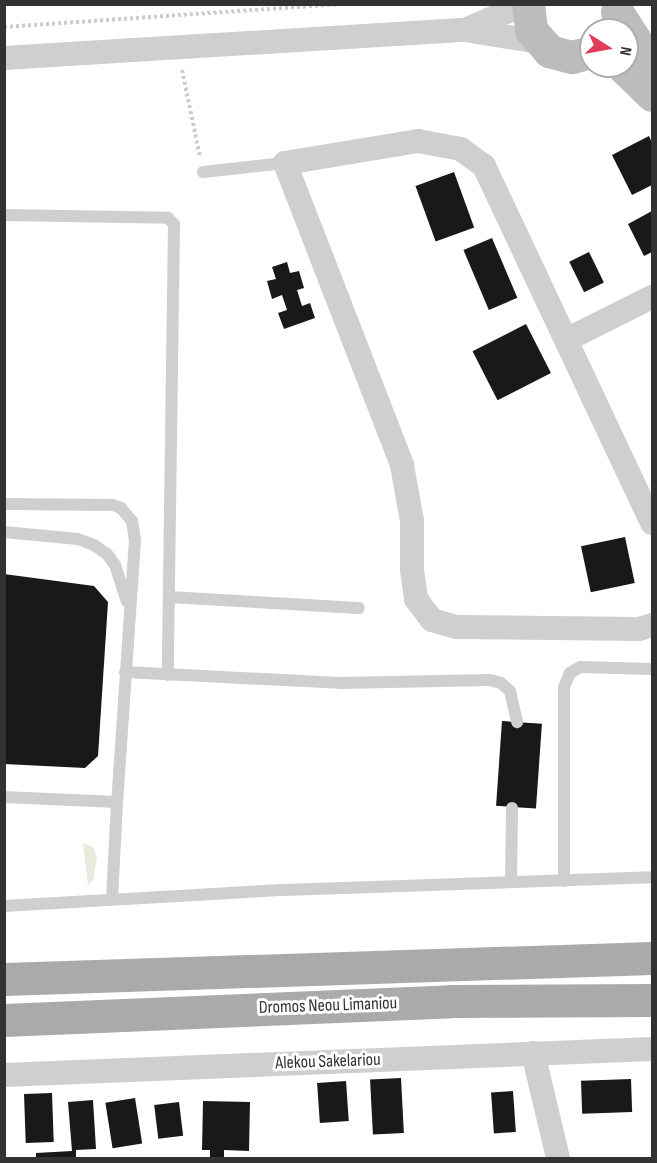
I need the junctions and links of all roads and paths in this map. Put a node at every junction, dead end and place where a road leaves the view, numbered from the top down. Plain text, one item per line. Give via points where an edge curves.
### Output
1 (338, 4) edge
2 (527, 4) edge
3 (615, 15) edge
4 (4, 27) edge
5 (465, 30) junction
6 (539, 42) junction
7 (579, 55) edge
8 (4, 58) edge
9 (180, 63) dead end
10 (652, 66) edge
11 (634, 78) edge
12 (652, 95) edge
13 (285, 163) junction
14 (203, 172) joint
15 (4, 215) edge
16 (652, 297) edge
17 (566, 340) junction
18 (4, 504) edge
19 (652, 523) edge
20 (4, 532) edge
21 (169, 597) junction
22 (129, 608) junction
23 (359, 608) dead end
24 (652, 625) edge
25 (652, 669) edge
26 (125, 672) junction
27 (168, 675) junction
28 (517, 722) dead end
29 (4, 797) edge
30 (117, 802) junction
31 (512, 808) dead end
32 (652, 878) edge
33 (564, 881) junction
34 (511, 882) junction
35 (112, 899) junction
36 (4, 906) edge
37 (652, 958) edge
38 (4, 979) edge
39 (652, 1000) edge
40 (4, 1020) edge
41 (652, 1049) edge
42 (533, 1053) junction
43 (4, 1076) edge
44 (558, 1158) edge

1 - 4 path
2 - 5 street
2 - 6 main road via 531,30
3 - 10 main road
5 - 6 street
5 - 8 street
6 - 7 main road via 560,55
9 - 14 path
11 - 12 main road
13 - 14 lane
13 - 17 street via 418,141 461,149 484,166
13 - 24 street via 402,465 412,521 416,599 432,620 457,627 639,629
15 - 21 lane via 168,218 174,224
16 - 17 street
17 - 19 street
18 - 22 lane via 121,508 132,521 135,540
20 - 22 lane via 94,545 115,565
21 - 23 lane
21 - 27 lane
22 - 26 lane
25 - 33 lane via 580,667 570,673 564,687
26 - 27 lane
26 - 30 lane
27 - 28 lane via 340,683 490,680 510,691
29 - 30 lane
30 - 35 lane
31 - 34 lane
32 - 33 lane
33 - 34 lane
34 - 35 lane
35 - 36 lane
37 - 38 main road
39 - 40 main road, Dromos Neou Limaniou via 452,1001
41 - 42 street, Alekou Sakelariou
42 - 43 street, Alekou Sakelariou
42 - 44 street

